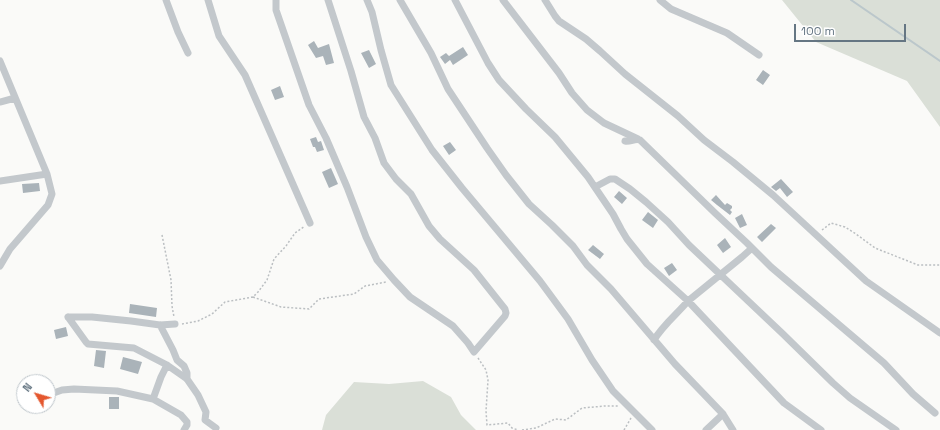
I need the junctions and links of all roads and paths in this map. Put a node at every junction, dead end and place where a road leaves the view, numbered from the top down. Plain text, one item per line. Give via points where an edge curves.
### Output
1 (166, 0) edge
2 (208, 0) edge
3 (270, 0) edge
4 (276, 0) edge
5 (328, 0) edge
6 (367, 0) edge
7 (400, 0) edge
8 (455, 0) edge
9 (503, 0) edge
10 (545, 0) edge
11 (660, 0) edge
12 (276, 10) junction
13 (188, 53) dead end
14 (759, 55) dead end
15 (0, 61) edge
16 (15, 98) junction
17 (0, 102) edge
18 (640, 140) junction
19 (625, 141) dead end
20 (47, 174) junction
21 (0, 181) edge
22 (595, 187) junction
23 (310, 223) joint
24 (162, 235) dead end
25 (816, 235) junction
26 (752, 248) junction
27 (2, 259) edge
28 (0, 266) edge
29 (940, 266) edge
30 (720, 274) junction
31 (394, 280) junction
32 (253, 297) junction
33 (688, 301) junction
34 (175, 324) junction
35 (160, 325) junction
36 (940, 333) edge
37 (654, 340) junction
38 (474, 352) junction
39 (167, 365) junction
40 (187, 379) junction
41 (56, 392) edge
42 (153, 400) junction
43 (626, 404) junction
44 (635, 413) junction
45 (935, 413) dead end
46 (723, 414) junction
47 (810, 422) junction
48 (216, 428) dead end
49 (184, 430) edge
50 (518, 430) edge
51 (522, 430) edge
52 (624, 430) edge
53 (652, 430) edge
54 (706, 430) edge
55 (733, 430) edge
56 (807, 430) edge
57 (821, 430) edge
58 (896, 430) edge

1 - 13 street
2 - 23 street via 219,36 246,76
3 - 12 street
4 - 12 street
5 - 38 street via 364,117 384,163 411,194 429,226 474,270 506,309 505,316
6 - 43 street via 391,84 432,150 540,281 568,319 613,391
7 - 37 street via 431,53 448,89 506,176 529,204 573,246
8 - 22 street via 499,80 555,137
9 - 18 street via 587,110 604,123
10 - 25 street via 560,21 600,50 625,74 734,162
11 - 14 street via 671,8 727,33
12 - 31 street via 310,105 366,237 377,260
15 - 16 street
16 - 17 street
16 - 20 street
18 - 19 street
18 - 26 street
20 - 21 street
20 - 27 street via 52,194 48,205
22 - 30 street via 610,179 620,182 668,222
22 - 33 street via 627,239 647,264
23 - 32 path via 295,233 274,259 267,280
24 - 34 path via 171,280
25 - 29 path via 831,223 845,227 875,248 918,265
25 - 36 street via 866,281
26 - 30 street
26 - 45 street via 884,363
27 - 28 street
30 - 33 street
30 - 58 street via 833,383
31 - 32 path via 365,286 354,294 319,299 309,308 281,307
31 - 38 street via 410,297 453,326
32 - 34 path via 225,302 212,314 198,321
33 - 37 street via 660,330
33 - 47 street via 784,403
34 - 35 street
35 - 39 street via 131,320 68,317 88,344 134,348
35 - 40 street via 177,360 184,366
37 - 46 street
38 - 50 path via 486,370 488,380 487,425 508,423
39 - 40 street
39 - 42 street
40 - 48 street via 206,412 205,420
41 - 42 street via 98,389
42 - 49 street via 183,417 187,422
43 - 44 street
43 - 51 path via 582,408 566,420 555,419 536,428
44 - 52 path
44 - 53 street
46 - 54 street
46 - 55 street
47 - 56 street
47 - 57 street

